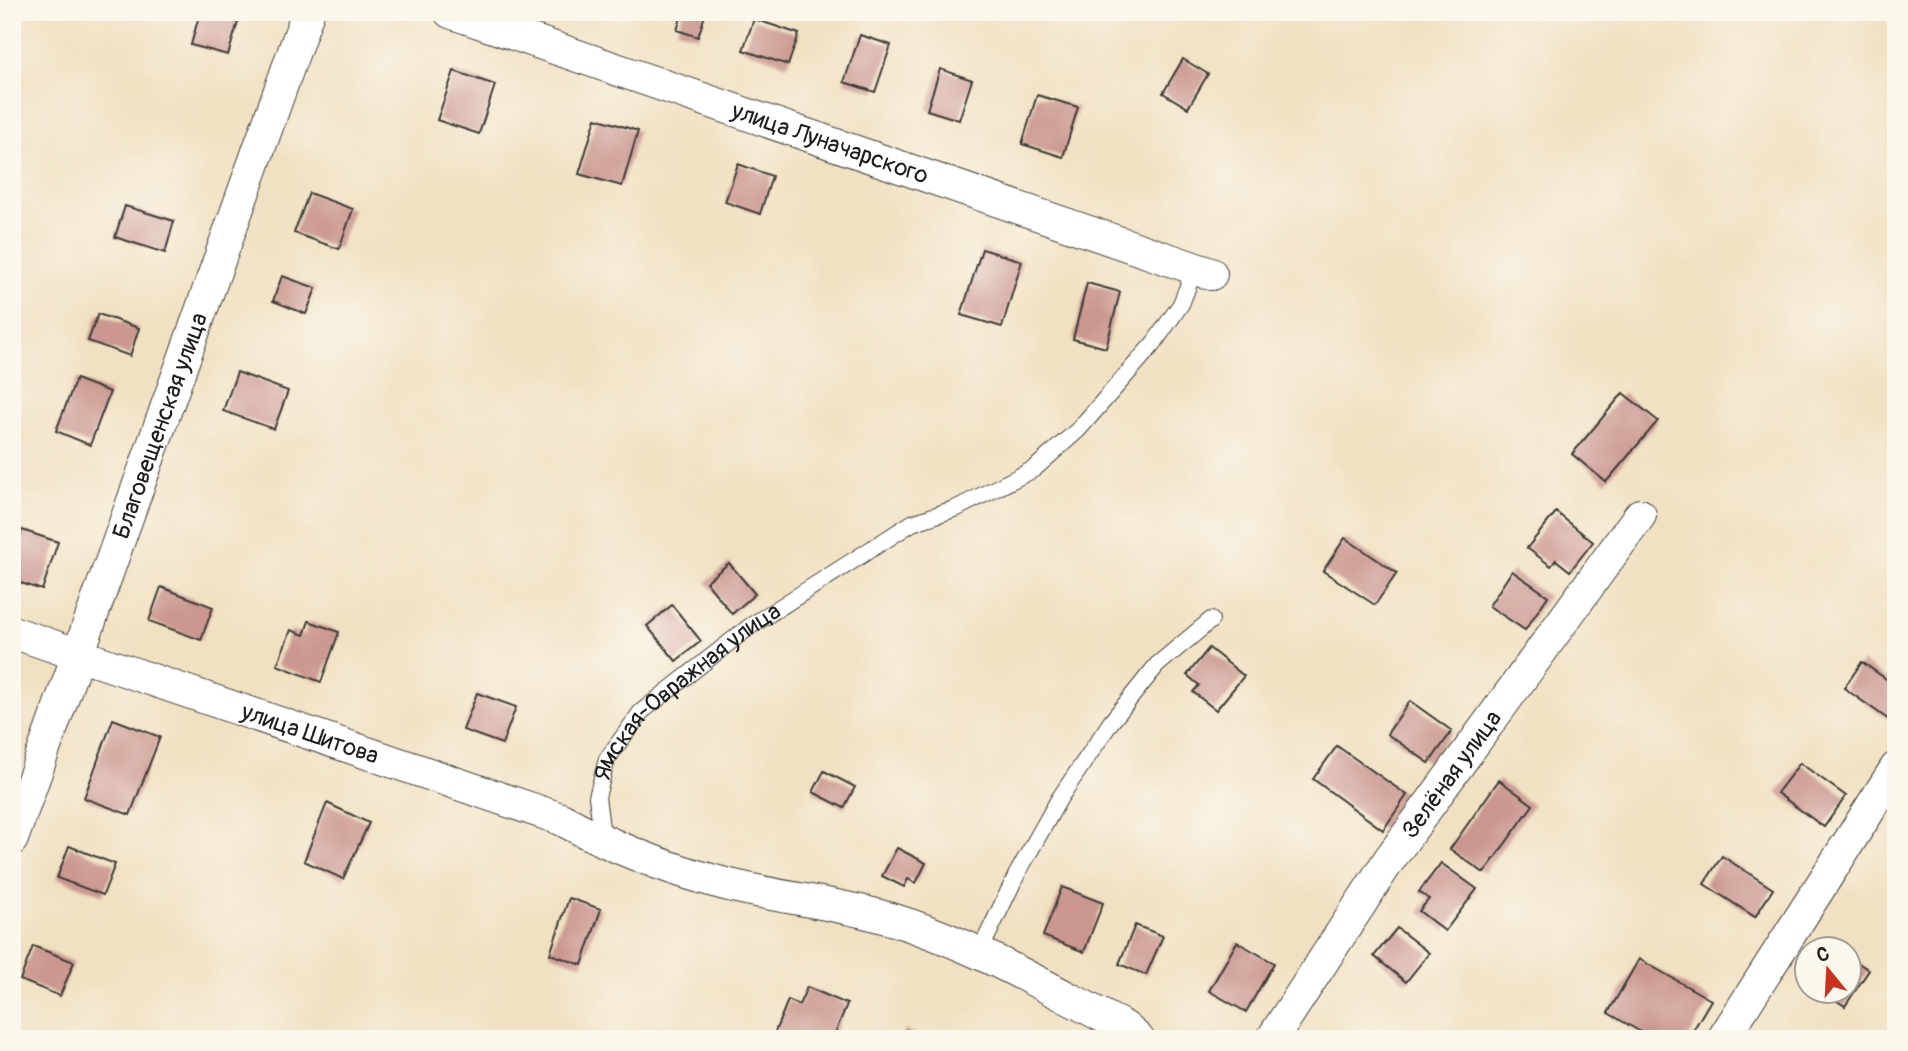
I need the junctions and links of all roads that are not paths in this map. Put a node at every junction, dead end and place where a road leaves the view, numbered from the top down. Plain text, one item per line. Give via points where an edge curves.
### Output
1 (308, 12) edge
2 (450, 12) edge
3 (1203, 271) joint
4 (1640, 515) dead end
5 (1211, 620) dead end
6 (12, 632) edge
7 (79, 653) junction
8 (1896, 768) edge
9 (12, 839) edge
10 (604, 842) junction
11 (979, 953) junction
12 (1138, 1039) edge
13 (1272, 1039) edge
14 (1723, 1039) edge

1 - 7 street, Благовещенская улица
2 - 3 street, улица Луначарского
3 - 10 lane, Ямская-Овражная улица via 1154,343 1078,430 1034,469 957,508 912,523 749,627 641,712 607,760 597,797
4 - 13 street, Зелёная улица via 1390,860
5 - 11 lane via 1157,665 1111,722 1053,810
6 - 7 street, улица Шитова
7 - 9 street, Благовещенская улица
7 - 10 street, улица Шитова via 561,819
8 - 14 street
10 - 11 street via 716,881 878,915
11 - 12 street via 1124,1027

